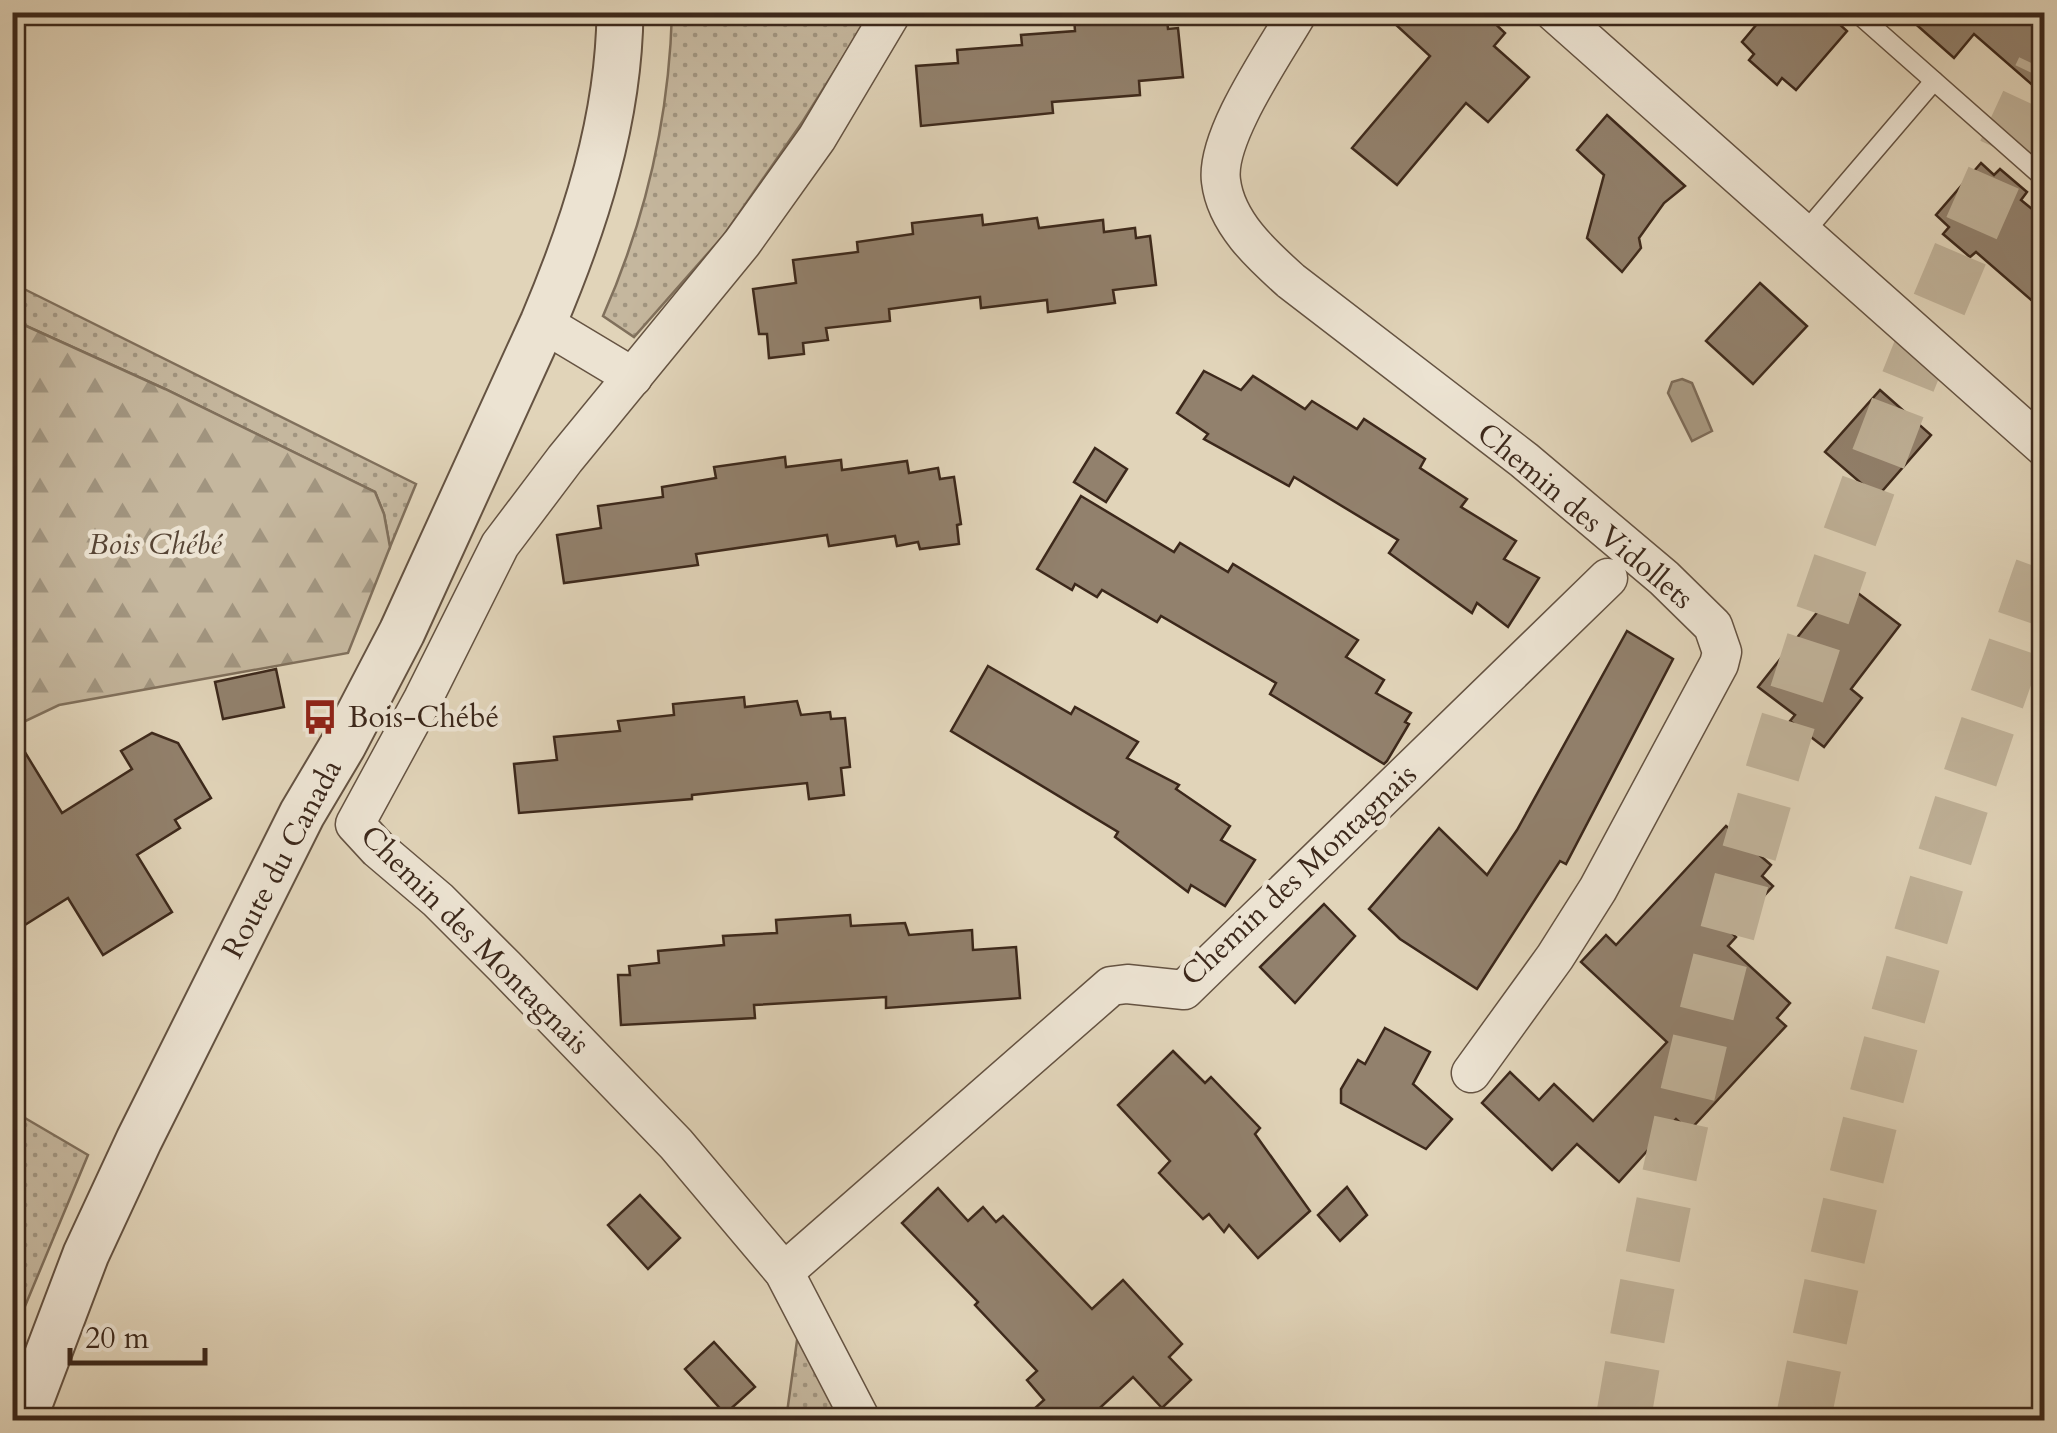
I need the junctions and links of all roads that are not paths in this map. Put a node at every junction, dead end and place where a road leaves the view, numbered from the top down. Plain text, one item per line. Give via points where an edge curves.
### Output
1 (620, 12) edge
2 (892, 12) edge
3 (1298, 12) edge
4 (1554, 12) edge
5 (1856, 12) edge
6 (1934, 82) junction
7 (2044, 178) edge
8 (1804, 233) junction
9 (543, 323) junction
10 (633, 377) junction
11 (2044, 447) edge
12 (1608, 578) dead end
13 (1471, 1073) dead end
14 (784, 1272) junction
15 (23, 1420) edge
16 (861, 1420) edge

1 - 9 street, Route du Canada via 614,94 598,166
2 - 10 street, Chemin des Montagnais via 818,138
3 - 13 street, Chemin des Vidollets via 1223,151 1221,182 1234,217 1291,281 1524,460 1664,578 1713,626 1722,652 1598,889
4 - 8 street
5 - 6 lane
6 - 7 lane
6 - 8 lane
8 - 11 street
9 - 10 street
9 - 15 street, Route du Canada via 402,632 302,814 139,1140 86,1254
10 - 14 street, Chemin des Montagnais via 500,545 355,824 506,966 676,1144
12 - 14 street, Chemin des Montagnais via 1184,990 1111,986
14 - 16 street, Chemin des Montagnais

